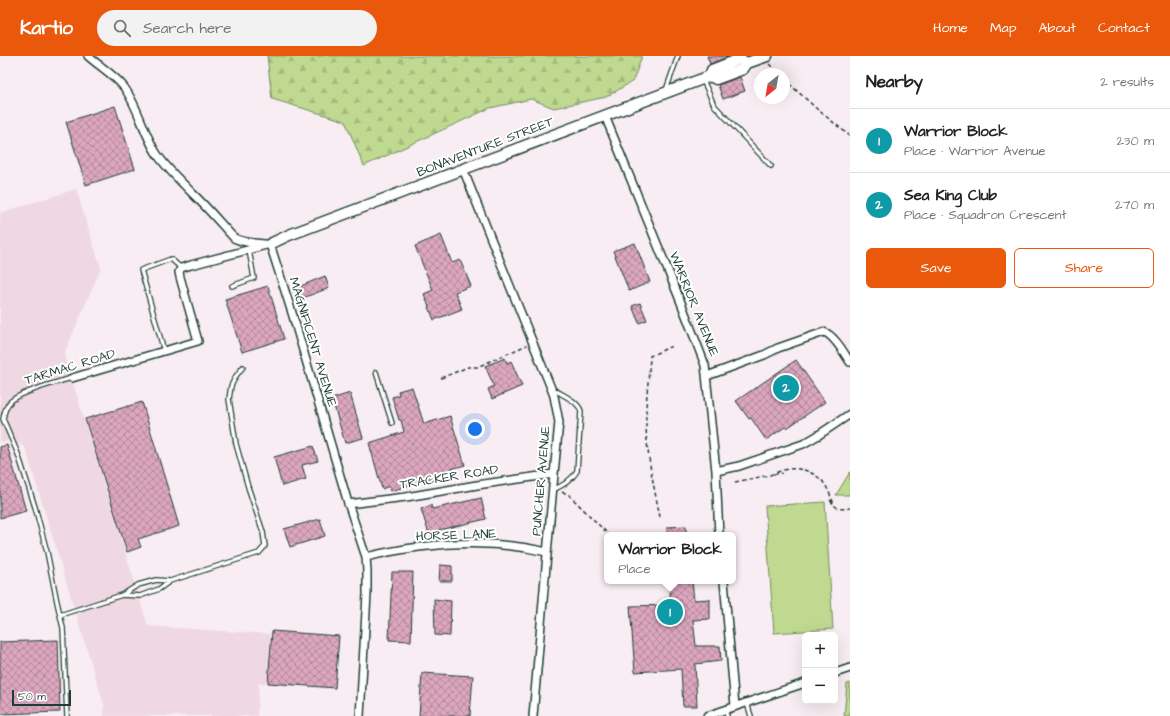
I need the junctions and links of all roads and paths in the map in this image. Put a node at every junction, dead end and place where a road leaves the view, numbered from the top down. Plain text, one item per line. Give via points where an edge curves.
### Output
1 (88, 56) edge
2 (678, 56) edge
3 (765, 57) edge
4 (774, 68) edge
5 (707, 78) junction
6 (790, 84) edge
7 (665, 93) junction
8 (605, 116) junction
9 (850, 136) edge
10 (771, 166) dead end
11 (463, 169) junction
12 (270, 244) junction
13 (249, 250) junction
14 (181, 268) junction
15 (232, 286) dead end
16 (532, 343) junction
17 (674, 345) dead end
18 (164, 351) junction
19 (850, 362) edge
20 (243, 367) dead end
21 (376, 372) dead end
22 (707, 376) junction
23 (72, 378) joint
24 (441, 378) dead end
25 (551, 388) junction
26 (850, 414) edge
27 (392, 423) dead end
28 (716, 471) junction
29 (554, 474) junction
30 (782, 474) dead end
31 (770, 475) junction
32 (735, 482) dead end
33 (552, 490) junction
34 (830, 500) dead end
35 (348, 504) junction
36 (834, 506) junction
37 (850, 508) edge
38 (660, 517) dead end
39 (606, 532) edge
40 (720, 532) edge
41 (547, 552) junction
42 (366, 557) junction
43 (170, 581) junction
44 (724, 584) edge
45 (122, 595) junction
46 (60, 614) junction
47 (850, 668) edge
48 (838, 672) edge
49 (802, 684) edge
50 (747, 702) junction
51 (736, 706) junction
52 (726, 713) edge
53 (67, 716) edge
54 (360, 716) edge
55 (532, 716) edge
56 (707, 716) edge
57 (750, 716) edge

1 - 12 street via 123,86 157,154 234,238 249,243
2 - 7 lane
3 - 4 path
3 - 5 street, BONAVENTURE STREET via 747,63 743,69 736,72 716,79
5 - 7 street, BONAVENTURE STREET
5 - 10 lane via 714,105
6 - 9 path
7 - 8 street, BONAVENTURE STREET
8 - 11 street, BONAVENTURE STREET
8 - 22 street, WARRIOR AVENUE via 680,300
11 - 12 street, BONAVENTURE STREET
11 - 16 street, PUNCHER AVENUE
12 - 13 street
12 - 35 street, MAGNIFICENT AVENUE
13 - 14 street
13 - 15 lane via 254,278
14 - 18 street, TARMAC ROAD via 180,277 198,341
14 - 18 lane via 171,259 141,270
16 - 24 path via 476,367 468,367
16 - 25 street, PUNCHER AVENUE
17 - 38 path via 650,356 646,402 648,447
18 - 23 street, TARMAC ROAD
19 - 22 street via 832,337 824,332
20 - 43 lane via 231,386 229,399 236,444 265,546 252,556
21 - 27 lane
22 - 28 street, WARRIOR AVENUE
23 - 46 lane, TARMAC ROAD via 19,395 10,402 3,419 18,454 35,507 48,552
25 - 29 street, PUNCHER AVENUE via 559,422
25 - 33 lane via 573,402 581,411 577,471 569,481
26 - 28 street via 803,444 739,466
28 - 40 street, WARRIOR AVENUE
29 - 33 street, PUNCHER AVENUE
29 - 35 street, TRACKER ROAD
30 - 31 path
31 - 32 path
31 - 36 path via 788,469 811,472 827,487
33 - 39 path via 568,494
33 - 41 street, PUNCHER AVENUE
34 - 36 path
35 - 42 street, MAGNIFICENT AVENUE
36 - 37 path via 840,510
41 - 42 street, HORSE LANE via 483,544 421,547
41 - 55 street, PUNCHER AVENUE
42 - 54 street, MAGNIFICENT AVENUE via 367,594
43 - 45 lane via 159,589 140,596
43 - 45 lane via 156,580 138,584
44 - 51 street
45 - 46 lane
46 - 53 lane, TARMAC ROAD via 63,628
47 - 48 street
49 - 50 street
50 - 51 street
50 - 57 lane
51 - 52 street
52 - 56 street

